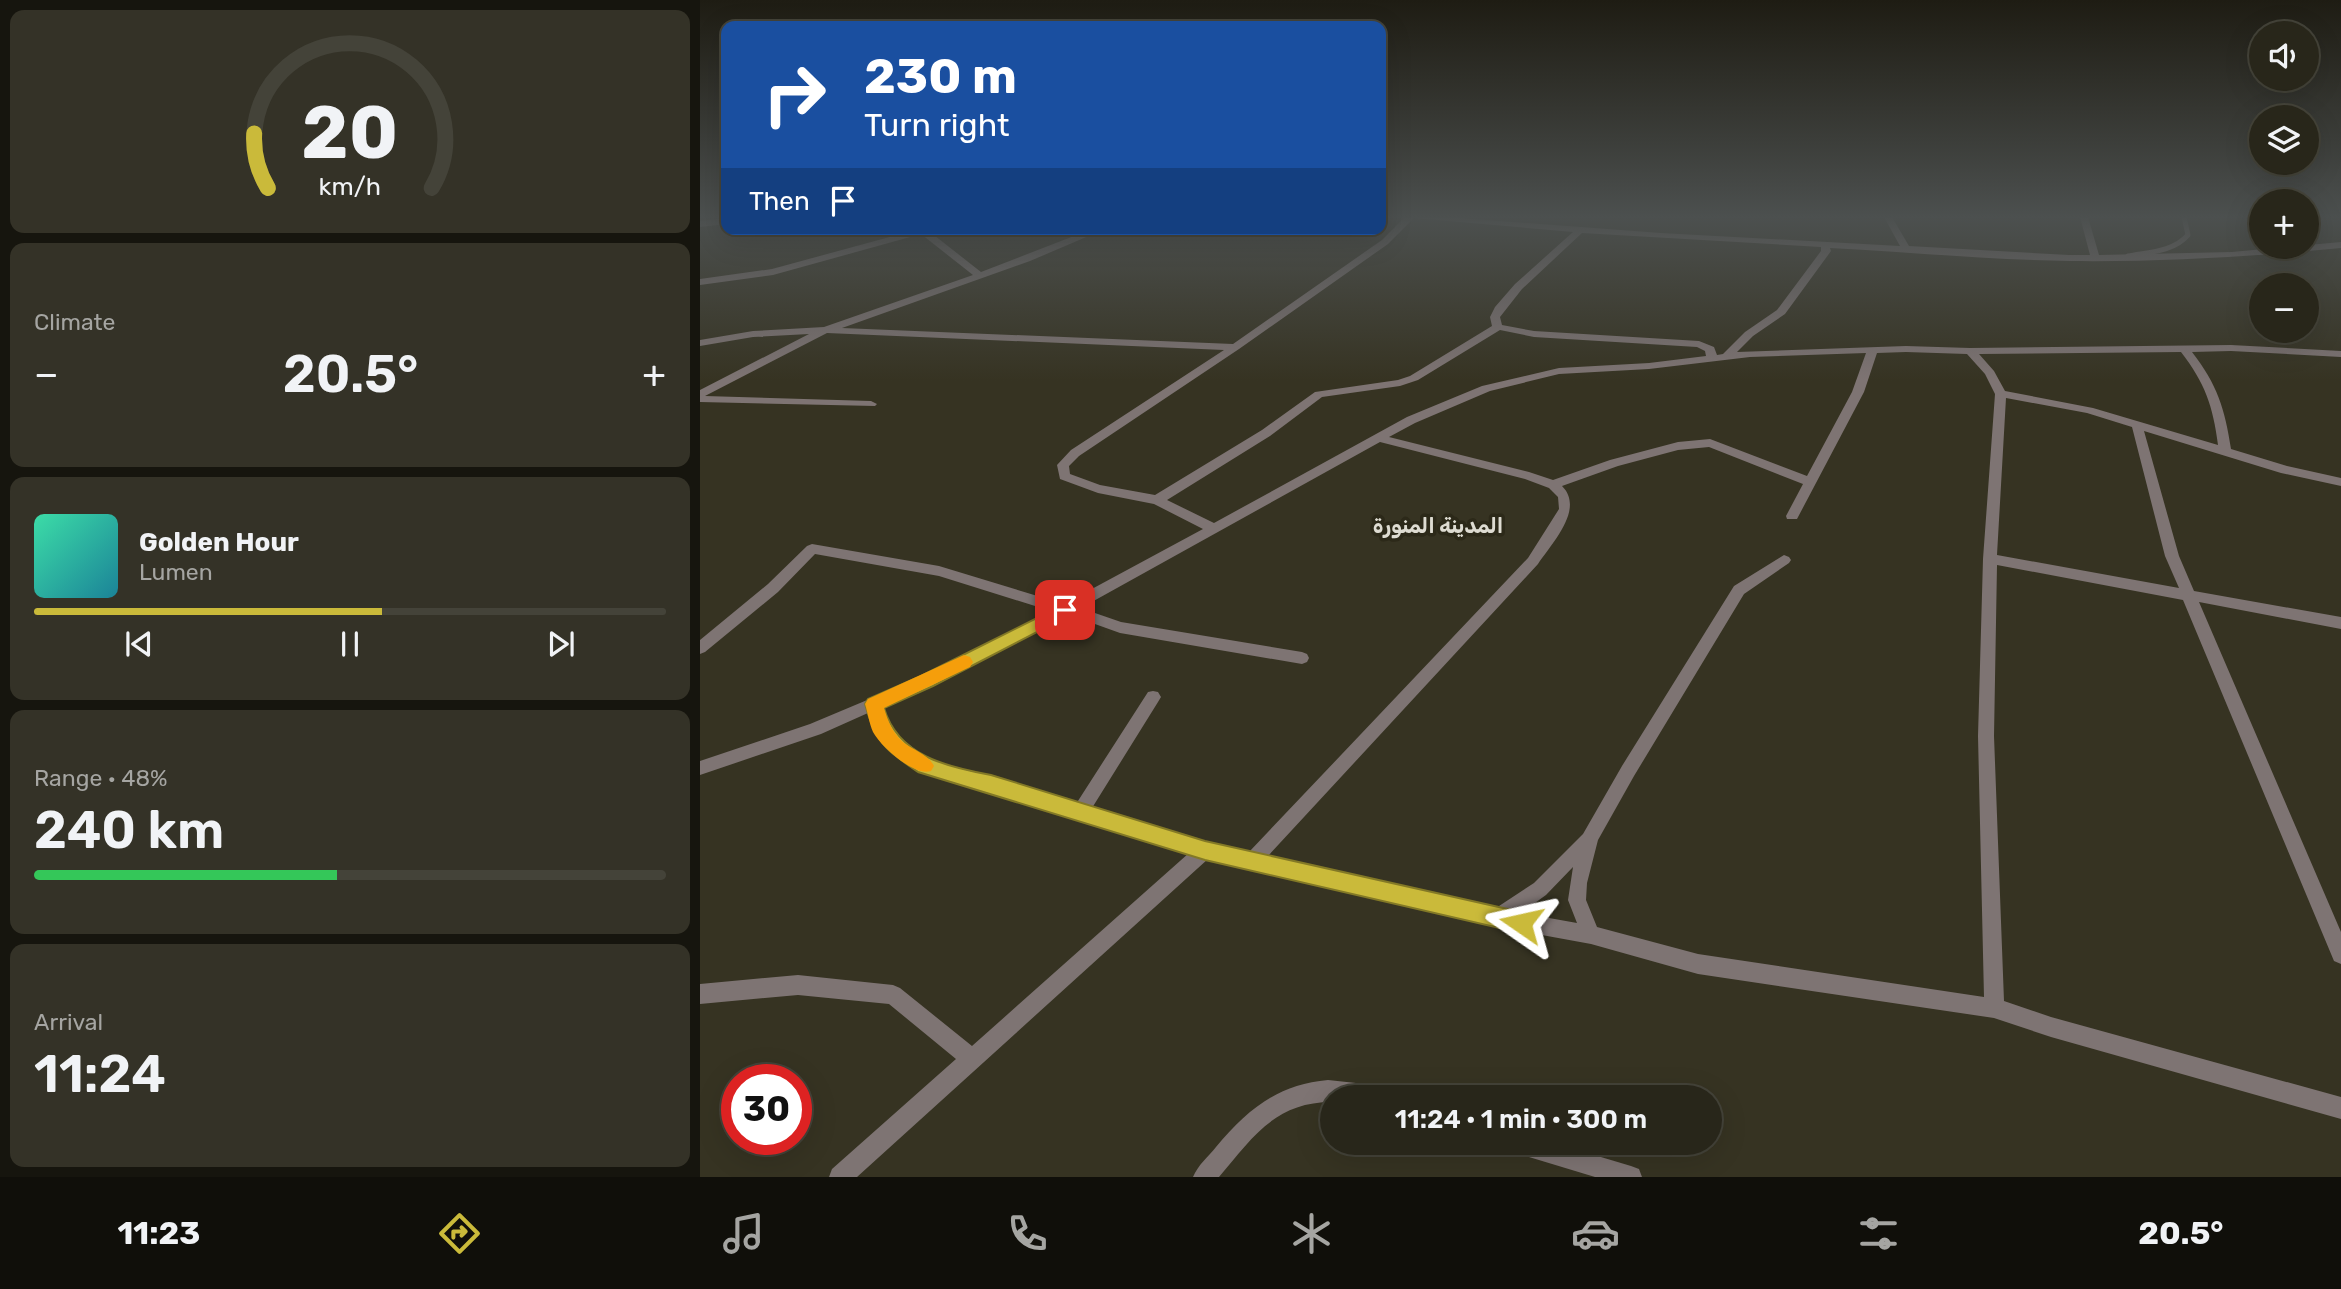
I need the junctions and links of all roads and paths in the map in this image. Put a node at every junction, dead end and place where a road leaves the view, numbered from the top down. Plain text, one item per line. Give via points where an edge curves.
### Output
1 (773, 272) edge
2 (975, 272) edge
3 (990, 272) edge
4 (1342, 272) edge
5 (1536, 272) edge
6 (1811, 272) edge
7 (980, 276) junction
8 (700, 282) edge
9 (1498, 327) junction
10 (825, 330) junction
11 (700, 343) edge
12 (1235, 347) junction
13 (2184, 349) junction
14 (1872, 351) junction
15 (1970, 351) junction
16 (2341, 354) edge
17 (1719, 357) junction
18 (2001, 394) junction
19 (700, 397) edge
20 (871, 404) dead end
21 (2137, 425) junction
22 (1378, 438) junction
23 (2225, 453) junction
24 (1811, 482) junction
25 (2341, 482) edge
26 (1553, 485) junction
27 (1157, 500) junction
28 (1792, 516) dead end
29 (1214, 529) junction
30 (1784, 559) dead end
31 (1990, 559) junction
32 (2189, 596) junction
33 (1082, 601) junction
34 (1065, 610) junction
35 (2341, 623) edge
36 (700, 648) edge
37 (1302, 658) dead end
38 (1153, 697) dead end
39 (874, 704) junction
40 (700, 768) edge
41 (1080, 812) junction
42 (1590, 838) junction
43 (1205, 850) junction
44 (1252, 861) junction
45 (1498, 918) junction
46 (1591, 935) junction
47 (2341, 954) edge
48 (700, 994) edge
49 (1994, 1008) junction
50 (972, 1059) junction
51 (1320, 1092) edge
52 (2341, 1108) edge
53 (1559, 1155) edge
54 (840, 1177) edge
55 (1204, 1177) edge
56 (1631, 1177) edge

1 - 8 street
2 - 7 street
3 - 7 street
4 - 12 street
5 - 9 street via 1495,314
6 - 17 street via 1781,312
7 - 10 street
9 - 17 street via 1534,334 1699,345
9 - 27 street via 1414,378 1319,394 1266,433
10 - 11 street
10 - 12 street
10 - 19 street
12 - 27 street via 1063,465 1064,476 1079,484
13 - 15 street
13 - 16 street
13 - 23 street via 2208,378 2219,405
14 - 15 street
14 - 17 street
14 - 24 street via 1858,392
15 - 18 street
17 - 22 street via 1559,371 1520,380 1450,402
18 - 21 street via 2089,410
18 - 31 street
19 - 20 street
21 - 23 street
21 - 32 street via 2165,537
22 - 26 street
22 - 29 street
23 - 25 street
24 - 26 street via 1710,443 1678,446 1614,463
24 - 28 street
26 - 44 street via 1564,496 1565,509 1533,561
27 - 29 street
29 - 33 street
30 - 42 street via 1739,590
31 - 32 street
31 - 49 street via 1986,736
32 - 35 street
32 - 47 street
33 - 34 street
33 - 37 street via 1086,615 1120,627
34 - 36 street via 939,571 812,549
34 - 39 street
38 - 41 street
39 - 40 street
39 - 41 street via 881,729 896,747 925,766
41 - 43 street
42 - 45 street via 1540,889
42 - 46 street via 1577,900
43 - 44 street
43 - 50 street
44 - 45 street
45 - 46 street
46 - 49 street via 1699,964
48 - 50 street via 797,985 893,995
49 - 52 street
50 - 54 street
51 - 55 street via 1305,1092 1263,1112
53 - 56 street

